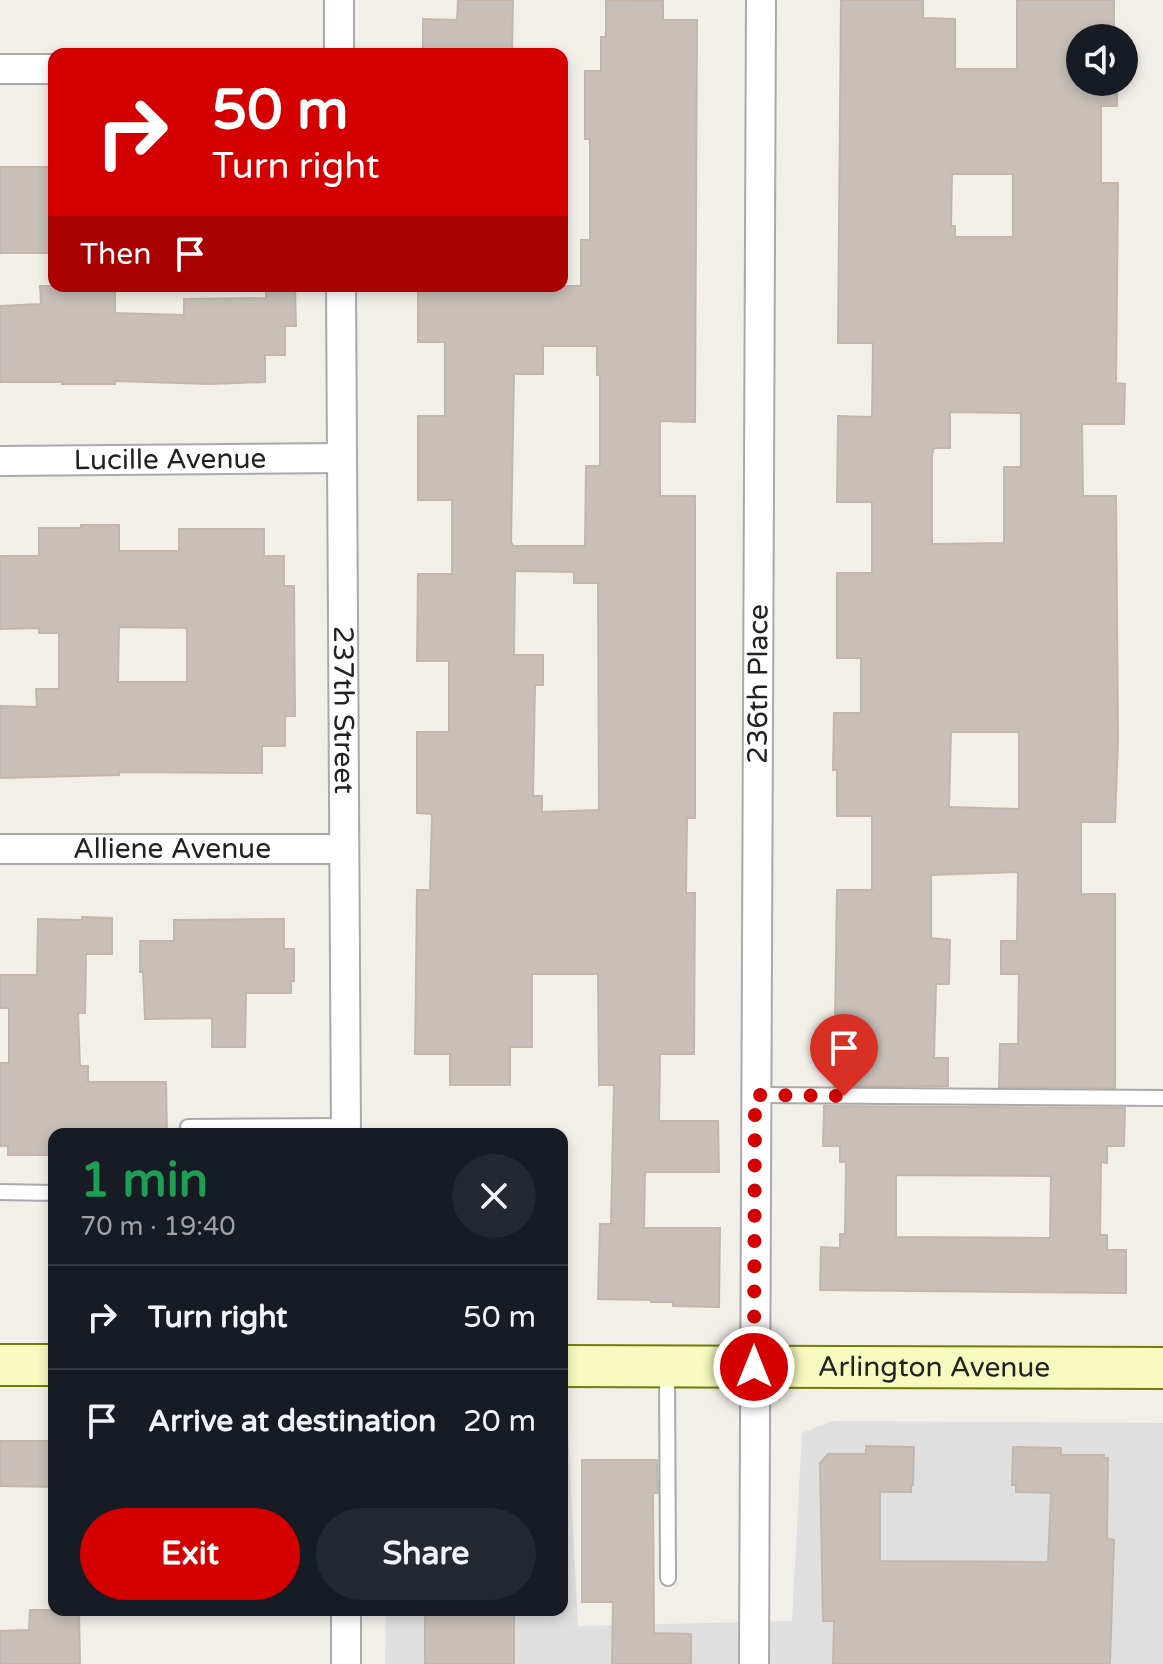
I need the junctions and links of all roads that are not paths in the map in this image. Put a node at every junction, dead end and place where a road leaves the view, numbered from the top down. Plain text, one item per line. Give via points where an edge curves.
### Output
1 (339, 0) edge
2 (761, 0) edge
3 (339, 48) edge
4 (0, 69) edge
5 (48, 69) edge
6 (341, 292) edge
7 (342, 458) junction
8 (0, 461) edge
9 (0, 849) edge
10 (344, 849) junction
11 (755, 1095) junction
12 (1163, 1098) edge
13 (188, 1127) dead end
14 (241, 1128) edge
15 (346, 1128) edge
16 (0, 1192) edge
17 (48, 1193) edge
18 (0, 1365) edge
19 (48, 1365) edge
20 (568, 1366) edge
21 (667, 1367) junction
22 (754, 1367) junction
23 (1163, 1368) edge
24 (668, 1578) dead end
25 (346, 1616) edge
26 (346, 1664) edge
27 (754, 1664) edge

1 - 3 street
2 - 11 street, 236th Place
4 - 5 street
6 - 7 street, 237th Street
7 - 8 street, Lucille Avenue
7 - 10 street, 237th Street
9 - 10 street, Alliene Avenue
10 - 15 street, 237th Street
11 - 12 lane
11 - 22 street, 236th Place
13 - 14 lane
16 - 17 lane
18 - 19 main road
20 - 21 main road, Arlington Avenue
21 - 22 main road, Arlington Avenue
21 - 24 lane
22 - 23 main road, Arlington Avenue
22 - 27 street, 236th Place
25 - 26 street

